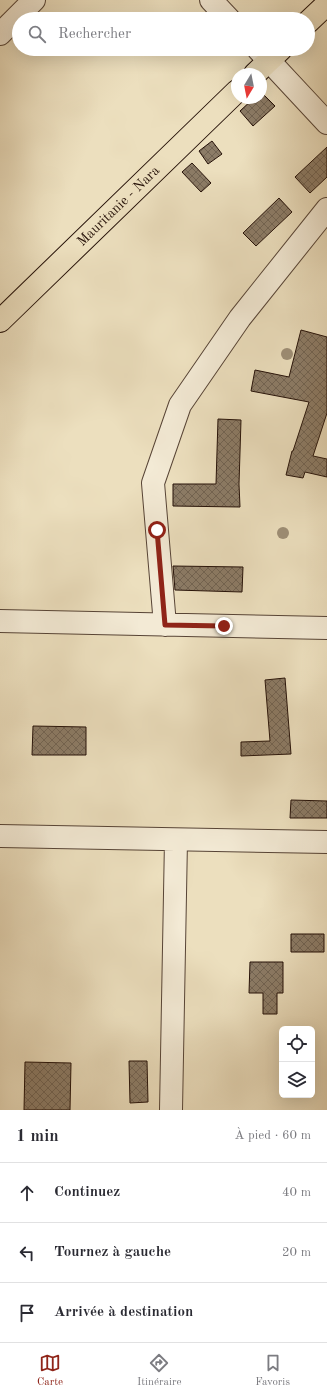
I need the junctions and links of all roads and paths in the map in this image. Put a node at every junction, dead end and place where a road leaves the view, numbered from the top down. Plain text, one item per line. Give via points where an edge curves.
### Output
1 (34, 0) edge
2 (211, 0) edge
3 (327, 4) edge
4 (22, 12) edge
5 (222, 12) edge
6 (315, 15) edge
7 (12, 22) edge
8 (0, 34) edge
9 (266, 58) edge
10 (231, 97) edge
11 (327, 123) edge
12 (327, 209) edge
13 (0, 321) edge
14 (0, 621) edge
15 (165, 625) junction
16 (327, 628) edge
17 (0, 836) edge
18 (176, 840) junction
19 (327, 842) edge
20 (171, 1110) edge

1 - 4 street
2 - 5 street
3 - 6 main road
7 - 8 street
9 - 11 street
10 - 13 main road, Mauritanie - Nara
12 - 15 street via 240,318 180,405 153,483
14 - 15 street
15 - 16 street
17 - 18 street
18 - 19 street
18 - 20 street

